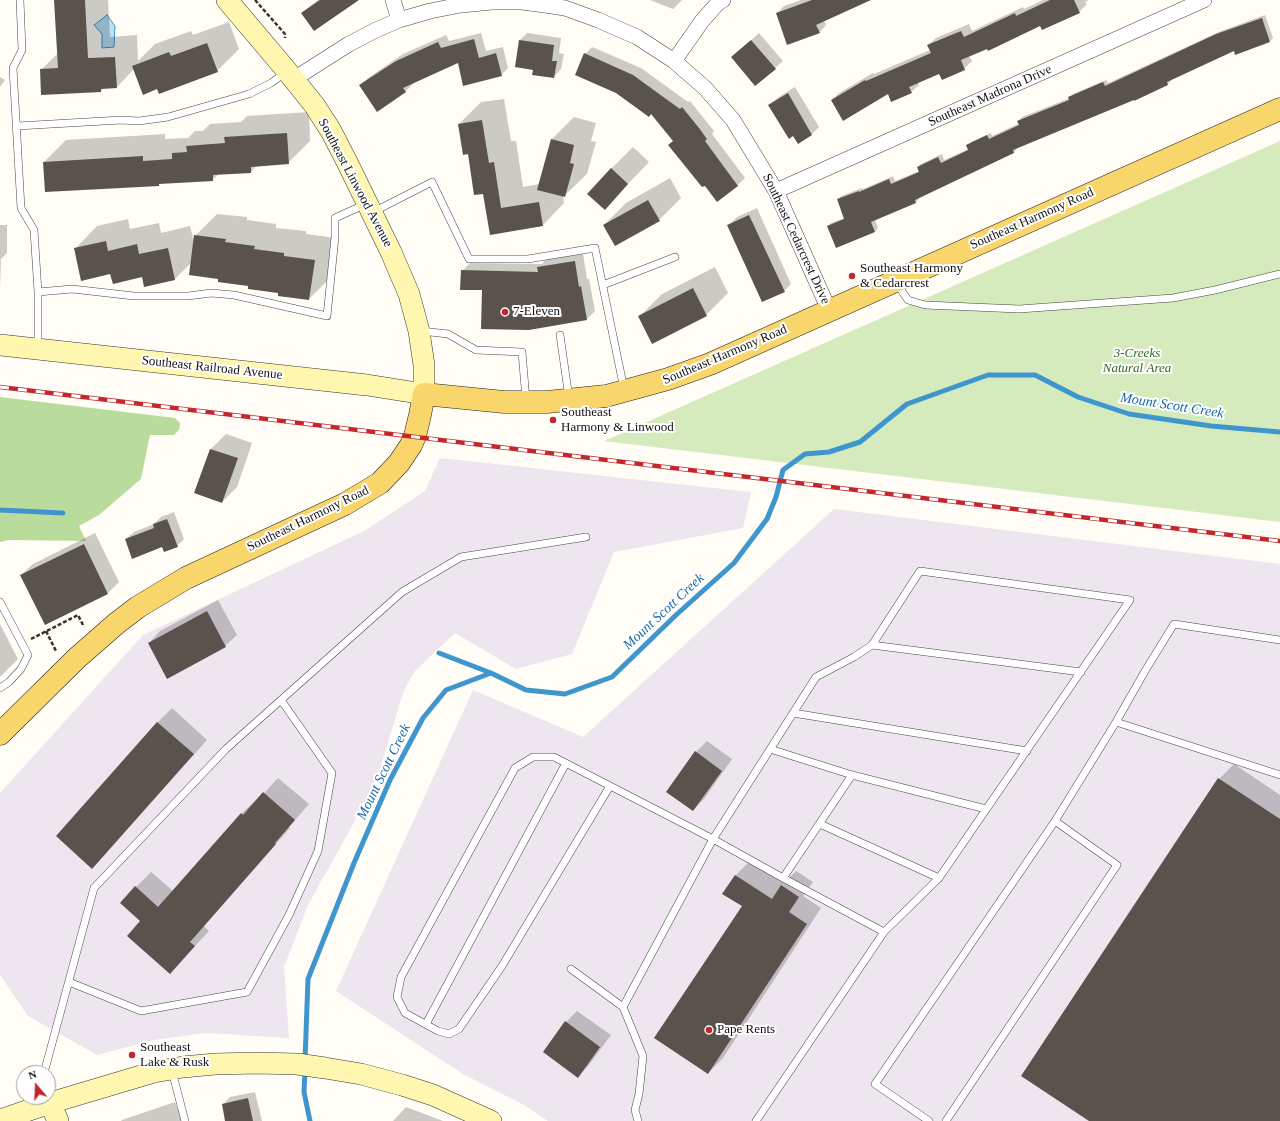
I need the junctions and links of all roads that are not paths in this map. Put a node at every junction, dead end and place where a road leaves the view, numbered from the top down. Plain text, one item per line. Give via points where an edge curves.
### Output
1 (20, 0) edge
2 (227, 0) edge
3 (393, 0) edge
4 (723, 0) edge
5 (1204, 0) edge
6 (522, 1) edge
7 (399, 20) junction
8 (674, 61) junction
9 (291, 75) junction
10 (1280, 109) edge
11 (17, 126) junction
12 (776, 191) junction
13 (370, 208) junction
14 (676, 257) dead end
15 (1280, 274) edge
16 (895, 280) junction
17 (603, 285) junction
18 (38, 292) junction
19 (829, 310) junction
20 (419, 331) junction
21 (560, 335) dead end
22 (0, 345) edge
23 (38, 349) junction
24 (625, 391) junction
25 (424, 394) junction
26 (569, 400) junction
27 (526, 402) junction
28 (586, 537) dead end
29 (0, 602) edge
30 (1280, 640) edge
31 (872, 645) junction
32 (1081, 672) junction
33 (0, 688) edge
34 (281, 700) junction
35 (793, 714) junction
36 (1116, 722) junction
37 (0, 734) edge
38 (770, 749) junction
39 (1026, 751) junction
40 (566, 763) junction
41 (852, 775) junction
42 (1280, 775) edge
43 (610, 786) junction
44 (986, 809) junction
45 (1055, 821) junction
46 (820, 824) junction
47 (713, 839) junction
48 (783, 878) junction
49 (938, 878) junction
50 (884, 932) junction
51 (571, 969) dead end
52 (69, 982) junction
53 (623, 1007) junction
54 (426, 1024) junction
55 (46, 1065) edge
56 (172, 1069) junction
57 (52, 1106) edge
58 (0, 1120) edge
59 (185, 1121) edge
60 (491, 1121) edge
61 (638, 1121) edge
62 (756, 1121) edge
63 (929, 1121) edge
64 (946, 1121) edge

1 - 11 lane via 22,50 13,68
2 - 9 street, Southeast Linwood Avenue
3 - 7 street
4 - 8 street via 702,21
5 - 12 street, Southeast Madrona Drive
6 - 7 street, Southeast Cedarcrest Drive via 461,5
6 - 8 street, Southeast Cedarcrest Drive via 565,8 598,20 636,37
7 - 9 street, Southeast Cedarcrest Drive
8 - 12 street, Southeast Cedarcrest Drive via 705,88 733,120
9 - 11 lane via 249,94 168,117 139,122 121,120
9 - 13 street, Southeast Linwood Avenue via 331,131
10 - 16 main road, Southeast Harmony Road
11 - 18 lane via 21,208 34,230
12 - 19 street, Southeast Cedarcrest Drive
13 - 17 lane via 432,182 469,259 528,259 595,248
13 - 18 lane via 335,218 327,316 234,295 211,293 188,296 134,296 72,289
13 - 20 street, Southeast Linwood Avenue via 401,272
14 - 17 lane
15 - 16 lane via 1173,298 1019,309 925,305 908,300
16 - 19 main road, Southeast Harmony Road
17 - 24 lane
18 - 23 lane
19 - 24 main road, Southeast Harmony Road via 710,364 668,380
20 - 25 street, Southeast Linwood Avenue via 424,365
20 - 27 lane via 448,334 476,350 522,352
21 - 26 lane
22 - 23 street, Southeast Railroad Avenue
23 - 25 street, Southeast Railroad Avenue via 366,385
24 - 26 main road, Southeast Harmony Road
25 - 27 main road, Southeast Harmony Road
25 - 37 main road, Southeast Harmony Road via 411,445 399,463 380,483 345,504 186,578 138,607 87,649
26 - 27 main road, Southeast Harmony Road
28 - 34 lane via 461,557 402,592
29 - 33 lane via 28,655 21,669
30 - 36 lane via 1174,624
31 - 32 lane
31 - 32 lane via 920,571 1130,600
31 - 35 lane via 816,677
32 - 39 lane
34 - 52 lane via 226,749 94,888
34 - 52 lane via 332,773 318,851 289,915 248,992 141,1011
35 - 38 lane
35 - 39 lane
36 - 42 lane
36 - 45 lane
38 - 41 lane
38 - 47 lane
39 - 44 lane
40 - 43 lane
40 - 54 lane
40 - 54 lane via 554,757 532,758 515,768 401,977 398,997 405,1013
41 - 44 lane
41 - 46 lane
43 - 47 lane
43 - 54 lane via 502,966 459,1029 449,1034
44 - 49 lane
45 - 63 lane via 875,1084
45 - 64 lane via 1117,865
46 - 48 lane
46 - 49 lane
47 - 48 lane
47 - 53 lane
48 - 50 lane
49 - 50 lane
50 - 62 lane
51 - 53 lane
52 - 55 lane
53 - 61 lane via 643,1056 636,1110
56 - 57 street via 130,1079
56 - 59 lane
56 - 60 street via 215,1064 275,1063 362,1074 433,1095
57 - 58 street

